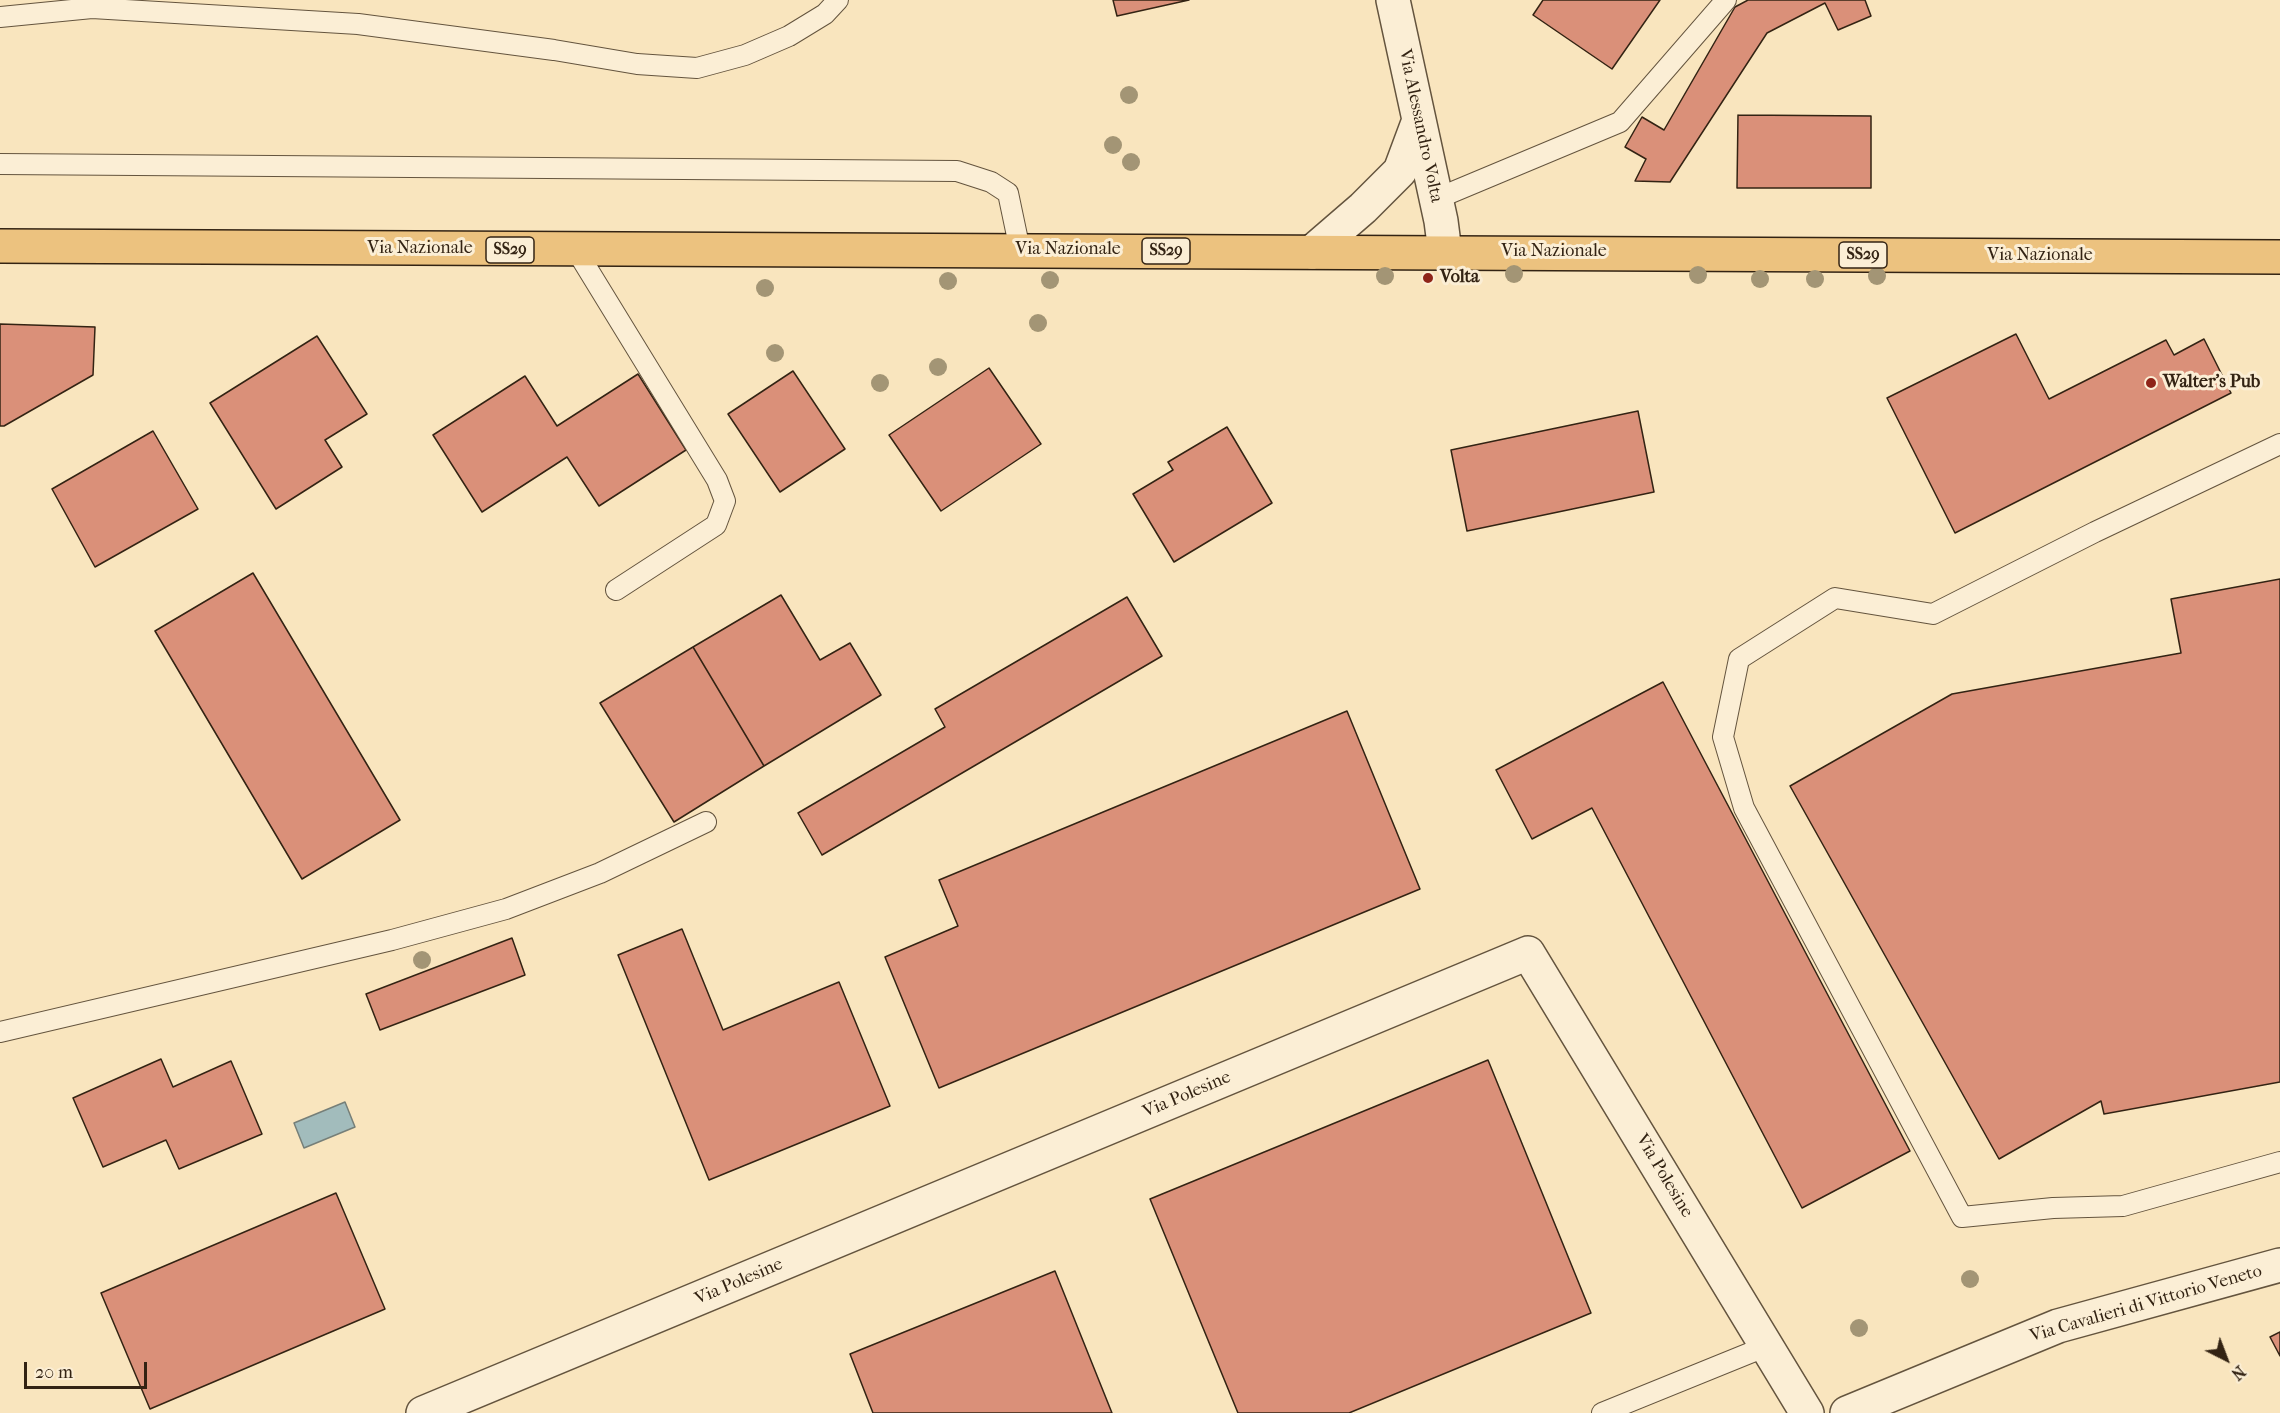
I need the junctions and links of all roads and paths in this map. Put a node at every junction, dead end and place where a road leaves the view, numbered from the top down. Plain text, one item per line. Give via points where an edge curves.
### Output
1 (838, 0) edge
2 (1393, 0) edge
3 (1726, 0) edge
4 (0, 17) edge
5 (1419, 120) junction
6 (0, 164) edge
7 (1436, 199) junction
8 (0, 246) edge
9 (576, 250) junction
10 (1020, 250) junction
11 (1312, 252) junction
12 (1445, 252) junction
13 (2280, 257) edge
14 (2280, 444) edge
15 (615, 590) dead end
16 (706, 822) dead end
17 (0, 1032) edge
18 (2280, 1162) edge
19 (2280, 1265) edge
20 (1767, 1346) junction
21 (423, 1413) edge
22 (1602, 1413) edge
23 (1807, 1413) edge
24 (1847, 1413) edge

1 - 4 lane via 825,14 789,36 745,56 697,68 637,64 358,24 92,8
2 - 5 street, Via Alessandro Volta
3 - 7 lane via 1620,122
5 - 7 street, Via Alessandro Volta
5 - 11 street via 1400,171
6 - 10 lane via 957,171 991,182 1008,193
7 - 12 street, Via Alessandro Volta
8 - 9 main road, Via Nazionale / SS29
9 - 10 main road, Via Nazionale / SS29
9 - 15 lane via 717,480 725,501 716,525
10 - 11 main road, Via Nazionale / SS29
11 - 12 main road, Via Nazionale / SS29
12 - 13 main road, Via Nazionale / SS29
14 - 18 lane via 1933,614 1835,598 1739,659 1723,737 1744,808 1962,1217 2123,1206
16 - 17 lane via 600,873 506,909 392,940
19 - 24 street, Via Cavalieri di Vittorio Veneto via 2058,1326
20 - 21 street, Via Polesine via 1527,953
20 - 22 lane
20 - 23 street, Via Polesine

